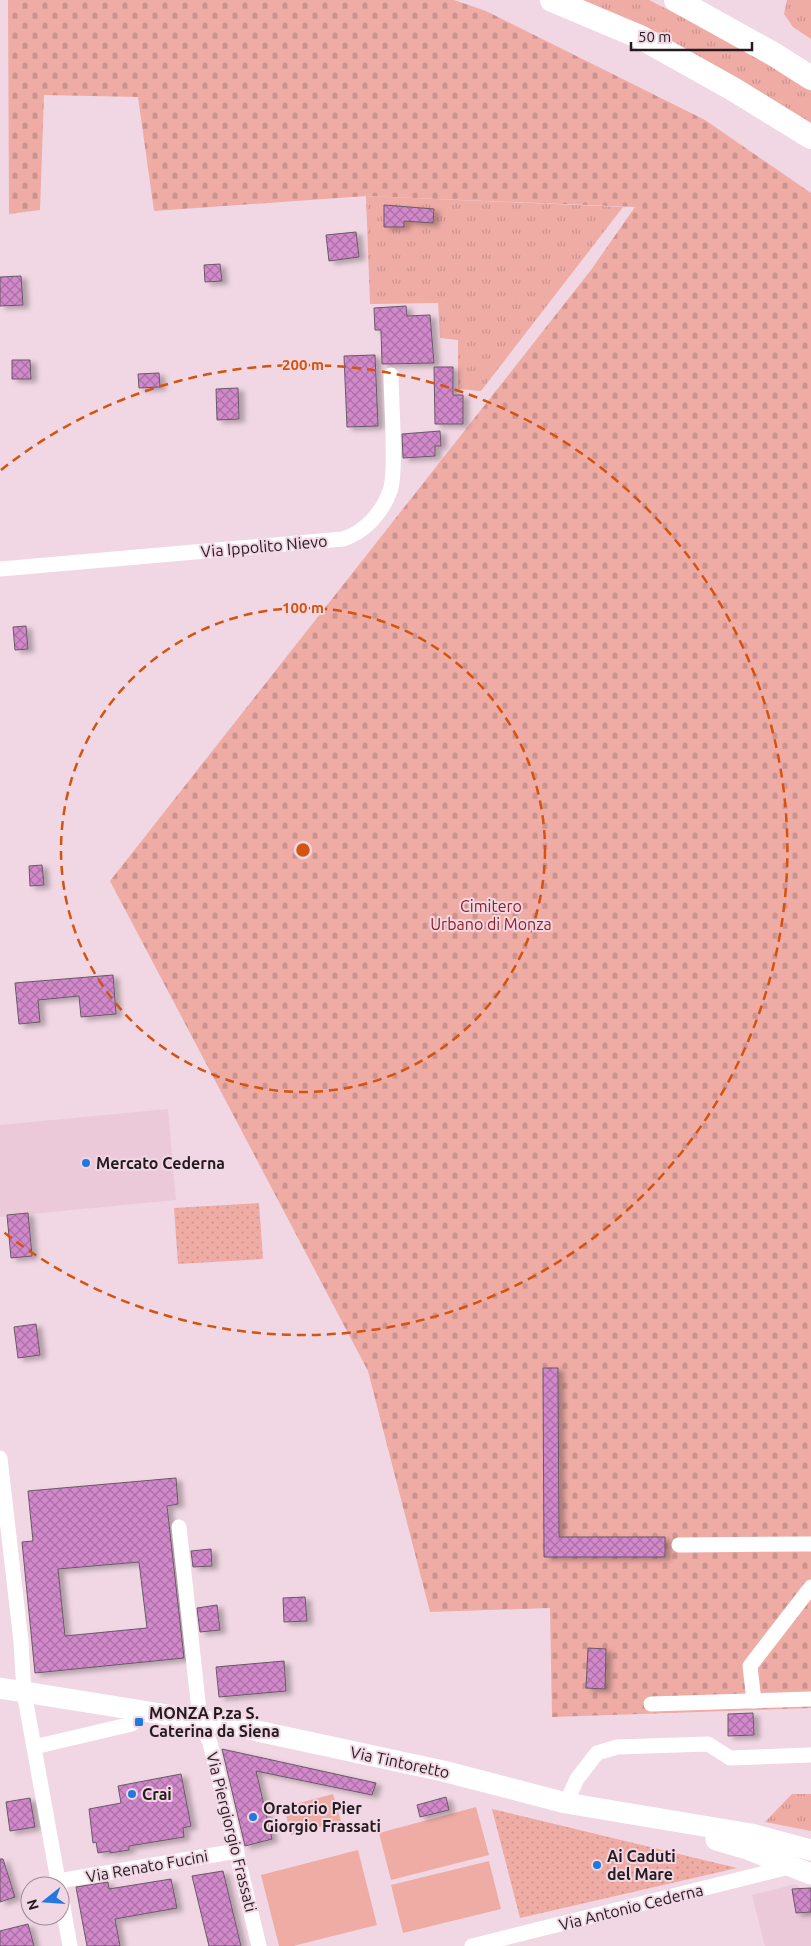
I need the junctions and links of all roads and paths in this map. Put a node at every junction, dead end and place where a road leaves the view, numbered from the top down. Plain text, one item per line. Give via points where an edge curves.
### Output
1 (552, 0) edge
2 (676, 0) edge
3 (811, 78) edge
4 (811, 137) edge
5 (391, 375) dead end
6 (0, 569) edge
7 (0, 1458) edge
8 (179, 1527) dead end
9 (811, 1544) edge
10 (679, 1545) dead end
11 (811, 1587) edge
12 (0, 1688) edge
13 (24, 1692) junction
14 (0, 1694) edge
15 (811, 1699) edge
16 (754, 1701) junction
17 (651, 1704) dead end
18 (141, 1712) junction
19 (200, 1720) junction
20 (34, 1746) junction
21 (811, 1755) edge
22 (566, 1803) junction
23 (599, 1809) junction
24 (811, 1850) edge
25 (237, 1851) junction
26 (811, 1861) edge
27 (789, 1867) junction
28 (811, 1874) edge
29 (57, 1876) edge
30 (70, 1883) edge
31 (66, 1926) edge
32 (70, 1946) edge
33 (259, 1946) edge
34 (472, 1946) edge

1 - 4 main road via 640,38 734,88
2 - 3 main road
5 - 6 street, Via Ippolito Nievo via 391,490 378,514 355,535 343,539
7 - 13 street
8 - 19 street, Via Piergiorgio Frassati
9 - 10 street
11 - 16 street via 750,1666
12 - 13 street
13 - 14 street
13 - 18 street, Via Tintoretto
13 - 20 street
15 - 16 street
16 - 17 street
18 - 19 street, Via Tintoretto
18 - 20 street via 132,1724
19 - 22 street, Via Tintoretto via 442,1771
19 - 25 street, Via Piergiorgio Frassati via 210,1742
20 - 29 street
21 - 22 street via 730,1758 708,1744 618,1747 597,1753 577,1779
22 - 23 street, Via Tintoretto
23 - 24 street, Via Tintoretto via 751,1834
23 - 27 street, Via Tintoretto via 747,1849
25 - 30 street, Via Renato Fucini
25 - 33 street, Via Piergiorgio Frassati
26 - 27 street
27 - 28 street, Via Tintoretto
27 - 34 street, Via Antonio Cederna
31 - 32 street

